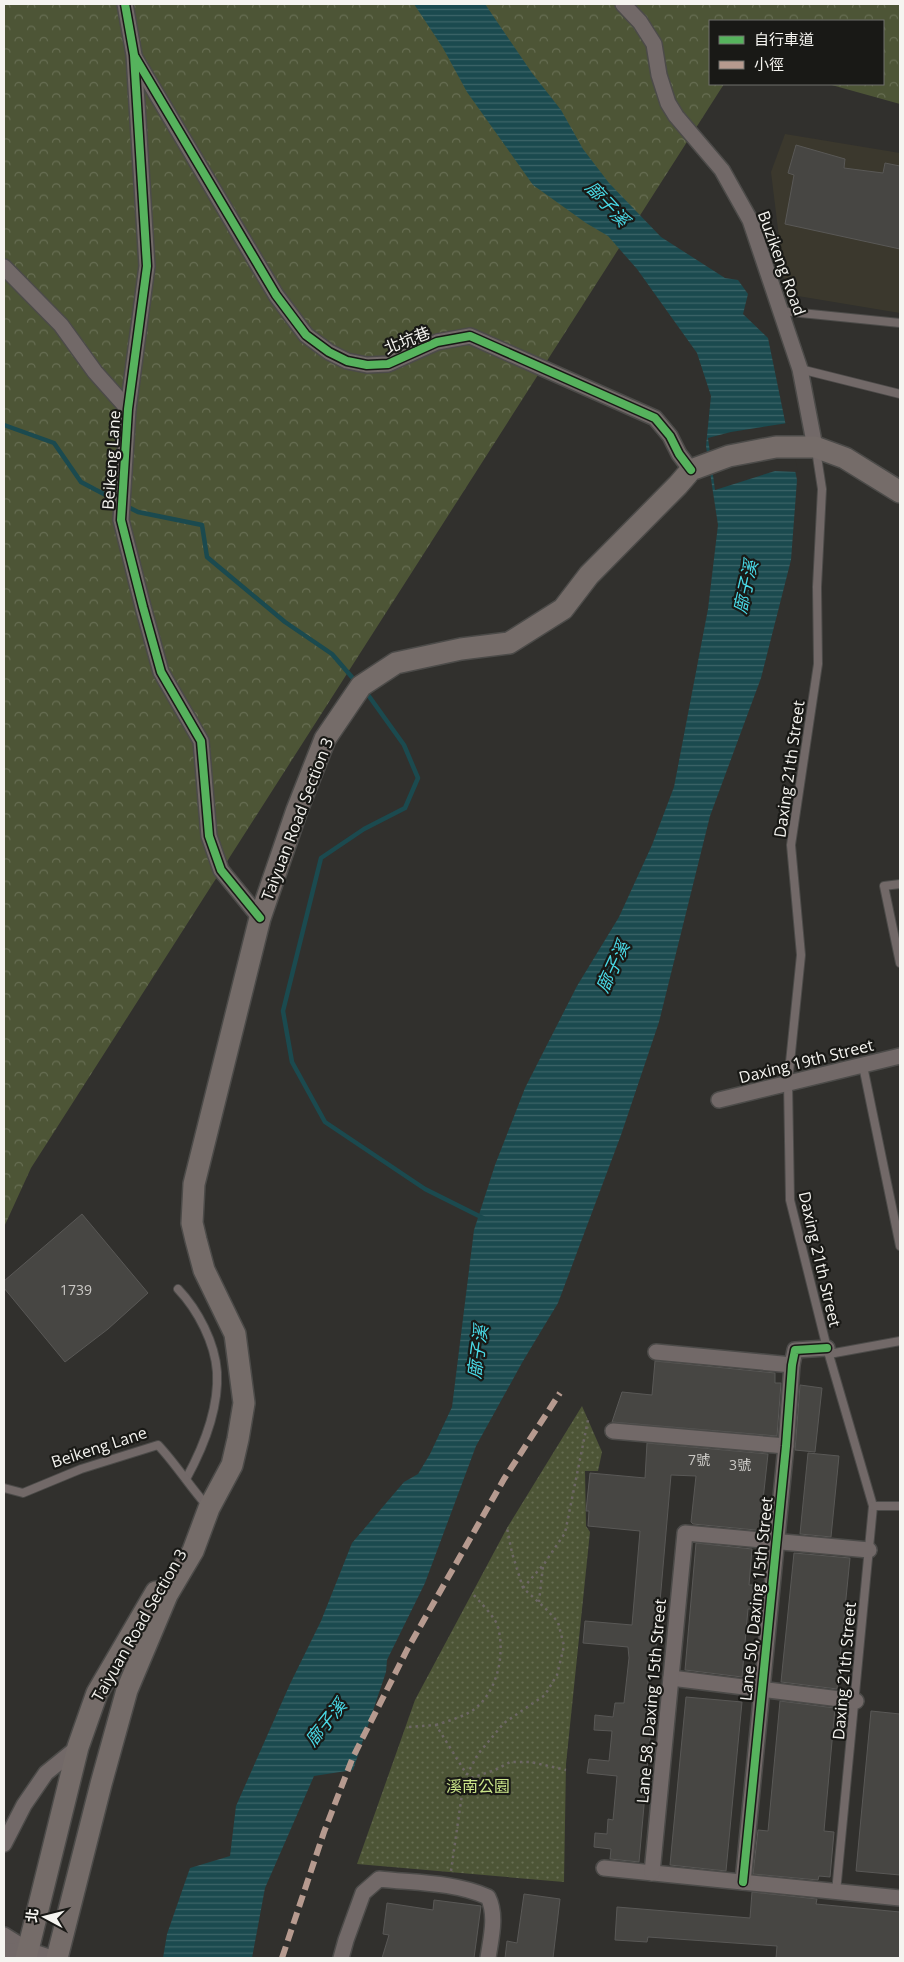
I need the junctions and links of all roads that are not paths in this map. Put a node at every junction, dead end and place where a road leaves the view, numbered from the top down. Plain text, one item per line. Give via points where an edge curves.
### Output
1 (124, 4) edge
2 (623, 4) edge
3 (134, 55) junction
4 (4, 268) edge
5 (781, 311) junction
6 (900, 323) edge
7 (800, 369) junction
8 (900, 394) edge
9 (128, 408) junction
10 (809, 447) junction
11 (696, 468) junction
12 (900, 492) edge
13 (900, 884) edge
14 (260, 918) junction
15 (900, 963) edge
16 (900, 1056) edge
17 (863, 1066) junction
18 (788, 1082) junction
19 (719, 1100) dead end
20 (900, 1246) edge
21 (178, 1289) dead end
22 (900, 1341) edge
23 (828, 1351) junction
24 (656, 1352) dead end
25 (792, 1365) junction
26 (613, 1431) dead end
27 (786, 1446) junction
28 (186, 1479) junction
29 (4, 1488) edge
30 (873, 1506) junction
31 (900, 1506) edge
32 (209, 1508) junction
33 (776, 1541) junction
34 (869, 1550) junction
35 (671, 1678) junction
36 (761, 1689) junction
37 (856, 1701) junction
38 (78, 1747) junction
39 (4, 1844) edge
40 (604, 1868) dead end
41 (652, 1873) junction
42 (743, 1882) junction
43 (836, 1892) junction
44 (900, 1898) edge
45 (4, 1935) edge
46 (4, 1951) edge
47 (25, 1956) edge
48 (52, 1958) edge
49 (57, 1958) edge
50 (341, 1958) edge
51 (488, 1958) edge

1 - 3 street, Beikeng Lane
2 - 5 street, Buzikeng Road via 654,44 668,103 722,170 750,220
3 - 9 street, Beikeng Lane via 147,266
3 - 11 street, 北坑巷 via 276,295 306,335 329,352 346,361 388,364 437,342 470,336 655,418 679,454
4 - 9 street via 61,325 95,372
5 - 6 lane
5 - 7 street, Buzikeng Road
7 - 8 lane
7 - 10 street, Buzikeng Road
9 - 14 street, Beikeng Lane via 121,520 142,607 161,672 201,741 209,836 221,870
10 - 11 main road via 746,451
10 - 12 main road via 846,458
10 - 18 lane, Daxing 21th Street via 822,490 817,587 818,664 791,845 801,955
11 - 14 main road, Taiyuan Road Section 3 via 589,575 563,608 509,643 396,663 358,690 325,740
13 - 15 lane via 884,886
14 - 32 main road, Taiyuan Road Section 3 via 192,1203 192,1222 204,1270 235,1334 244,1403 232,1465
16 - 17 street, Daxing 19th Street
17 - 18 street, Daxing 19th Street
17 - 20 lane
18 - 19 street, Daxing 19th Street
18 - 23 lane, Daxing 21th Street via 790,1200
21 - 28 lane via 202,1324 217,1372 208,1431
22 - 23 lane
23 - 25 street via 796,1350
23 - 30 lane, Daxing 21th Street
24 - 25 street
25 - 27 street, Lane 50, Daxing 15th Street
26 - 27 street
27 - 33 street, Lane 50, Daxing 15th Street
28 - 29 lane, Beikeng Lane via 158,1445 80,1469 23,1493
28 - 32 lane, Beikeng Lane
30 - 31 lane
30 - 34 lane, Daxing 21th Street
32 - 38 main road, Taiyuan Road Section 3 via 179,1552 97,1693
32 - 49 main road, Taiyuan Road Section 3 via 193,1551 167,1595 127,1690
33 - 34 street
33 - 35 street, Lane 58, Daxing 15th Street via 685,1533
33 - 36 street, Lane 50, Daxing 15th Street
34 - 37 lane, Daxing 21th Street
35 - 36 street
35 - 41 street, Lane 58, Daxing 15th Street
36 - 37 street
36 - 42 street, Lane 50, Daxing 15th Street
37 - 43 lane, Daxing 21th Street
38 - 39 street via 46,1773 24,1805
38 - 47 main road, Taiyuan Road Section 3
40 - 41 street
41 - 42 street
42 - 43 street
43 - 44 street
45 - 47 street
46 - 47 street
47 - 48 street
50 - 51 street via 363,1893 379,1879 434,1883 488,1897 492,1906

